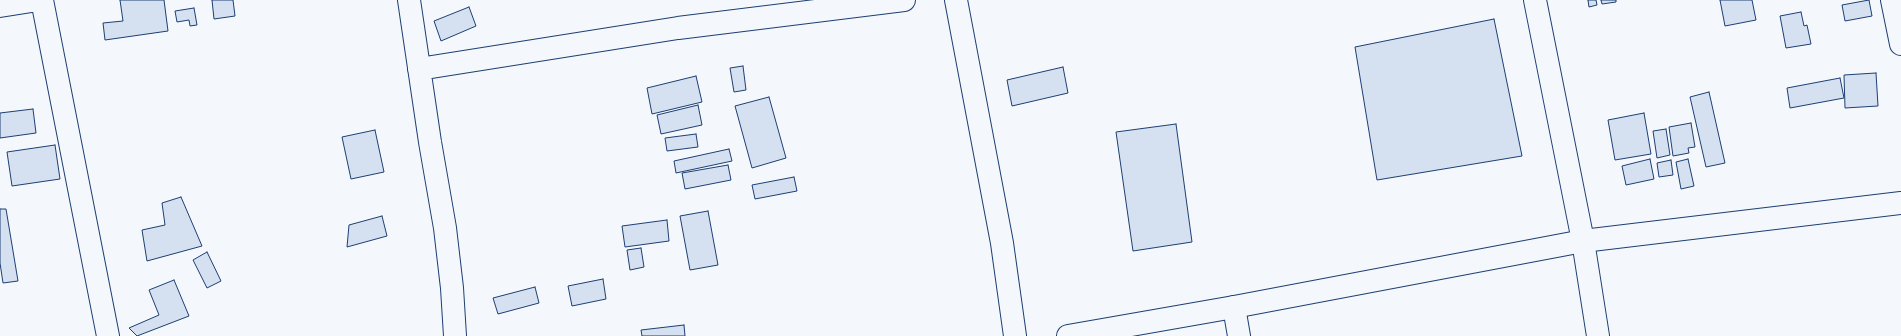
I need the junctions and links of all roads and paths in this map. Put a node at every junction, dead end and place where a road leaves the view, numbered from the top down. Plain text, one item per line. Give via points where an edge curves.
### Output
1 (38, 0) edge
2 (42, 0) edge
3 (409, 0) edge
4 (904, 0) edge
5 (956, 0) edge
6 (1535, 0) edge
7 (1892, 0) edge
8 (0, 6) edge
9 (1901, 44) edge
10 (419, 69) junction
11 (1901, 203) edge
12 (1583, 241) junction
13 (1234, 307) junction
14 (108, 336) edge
15 (455, 336) edge
16 (1015, 336) edge
17 (1068, 336) edge
18 (1239, 336) edge
19 (1598, 336) edge

1 - 8 street
2 - 14 street
3 - 10 street
4 - 10 street via 678,28
5 - 16 street via 1002,243
6 - 12 street
7 - 9 street
10 - 15 street via 445,228
11 - 12 street
12 - 13 street
12 - 19 street
13 - 17 street
13 - 18 street

